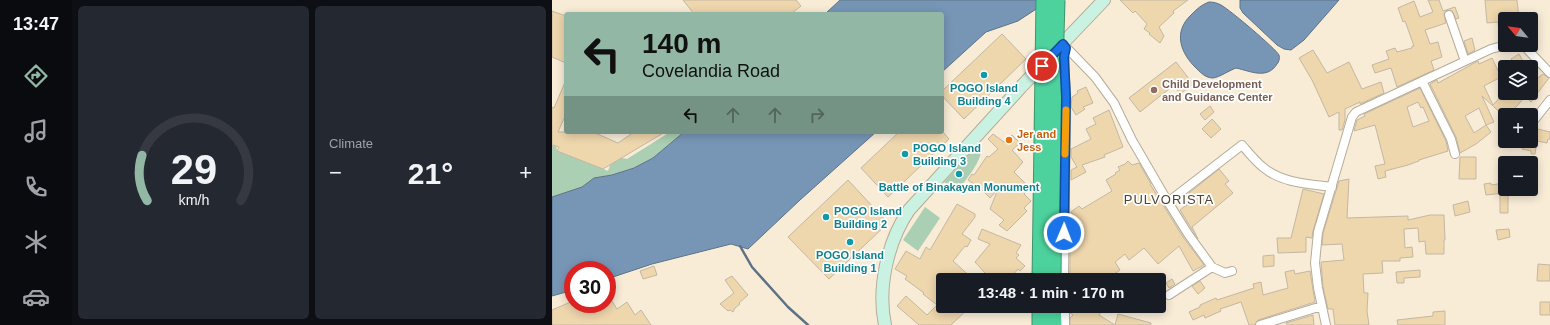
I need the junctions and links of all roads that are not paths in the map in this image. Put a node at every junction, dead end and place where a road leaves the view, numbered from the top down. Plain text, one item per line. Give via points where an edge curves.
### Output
1 (1044, 0) edge
2 (1057, 0) edge
3 (1104, 0) edge
4 (1449, 15) dead end
5 (1065, 46) junction
6 (1498, 47) edge
7 (1530, 52) edge
8 (1465, 61) junction
9 (1550, 73) edge
10 (1422, 81) junction
11 (1550, 100) edge
12 (1538, 115) edge
13 (1455, 154) dead end
14 (1332, 187) junction
15 (1168, 202) junction
16 (1212, 267) junction
17 (1232, 271) dead end
18 (1040, 273) edge
19 (1053, 273) edge
20 (1064, 273) edge
21 (1169, 295) dead end
22 (1322, 306) junction
23 (1040, 313) edge
24 (1053, 313) edge
25 (1065, 313) edge
26 (885, 325) edge
27 (1040, 325) edge
28 (1054, 325) edge
29 (1065, 325) edge
30 (1260, 325) edge
31 (1326, 325) edge

1 - 18 highway, bridge
2 - 19 highway, bridge
3 - 5 main road
4 - 8 street
5 - 15 street via 1095,77 1114,103
5 - 20 street
5 - 26 main road via 969,143 906,215 894,240 886,268 883,300
6 - 8 street
7 - 9 street
8 - 10 street
10 - 13 street via 1451,139
10 - 14 street via 1356,112 1352,117
11 - 12 street
14 - 15 street via 1306,184 1276,176 1263,168 1242,145
14 - 22 street via 1316,247 1318,288
15 - 16 street
16 - 17 street via 1225,272
16 - 21 street
22 - 30 street
22 - 31 street
23 - 27 highway
24 - 28 highway
25 - 29 street

